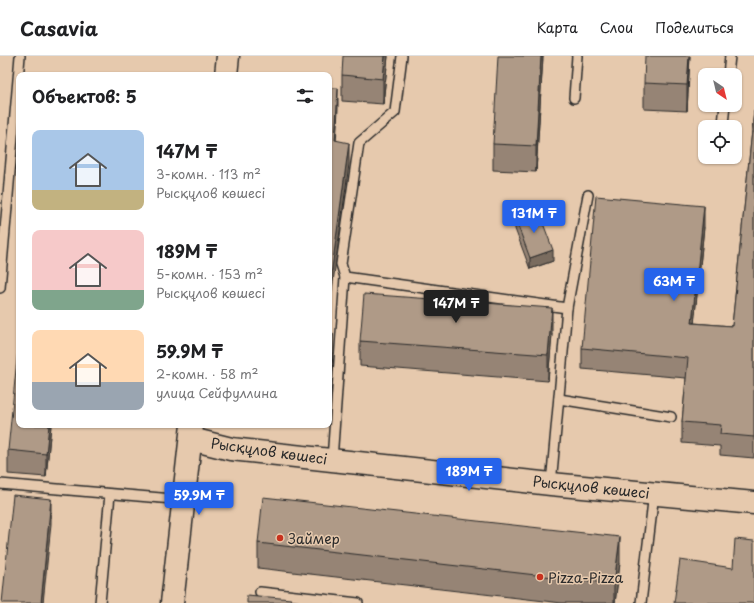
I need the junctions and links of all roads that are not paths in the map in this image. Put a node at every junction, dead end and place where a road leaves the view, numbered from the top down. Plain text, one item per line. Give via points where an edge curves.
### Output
1 (20, 56) edge
2 (228, 56) edge
3 (402, 56) edge
4 (577, 56) edge
5 (730, 56) edge
6 (729, 68) edge
7 (19, 72) edge
8 (226, 72) edge
9 (574, 98) dead end
10 (16, 102) edge
11 (588, 195) dead end
12 (345, 277) junction
13 (0, 288) edge
14 (567, 308) junction
15 (559, 399) junction
16 (671, 417) dead end
17 (192, 432) edge
18 (332, 460) junction
19 (0, 484) edge
20 (551, 484) junction
21 (654, 493) junction
22 (110, 494) junction
23 (184, 500) junction
24 (754, 503) edge
25 (260, 592) dead end
26 (312, 600) edge
27 (100, 603) edge
28 (172, 603) edge
29 (358, 603) edge
30 (641, 603) edge

1 - 7 lane
2 - 8 street
3 - 12 lane via 395,112 358,143 341,264
4 - 9 lane
5 - 6 lane
10 - 13 lane
11 - 14 lane
12 - 14 lane
12 - 18 lane
14 - 15 lane
15 - 16 lane
15 - 20 lane
17 - 18 street, Рысқұлов көшесі via 231,449
17 - 23 street
18 - 20 street, Рысқұлов көшесі
19 - 22 lane
20 - 21 street, Рысқұлов көшесі
21 - 24 street, Рысқұлов көшесі
21 - 30 lane
22 - 23 lane
22 - 27 lane
23 - 28 street
25 - 26 lane
26 - 29 lane

